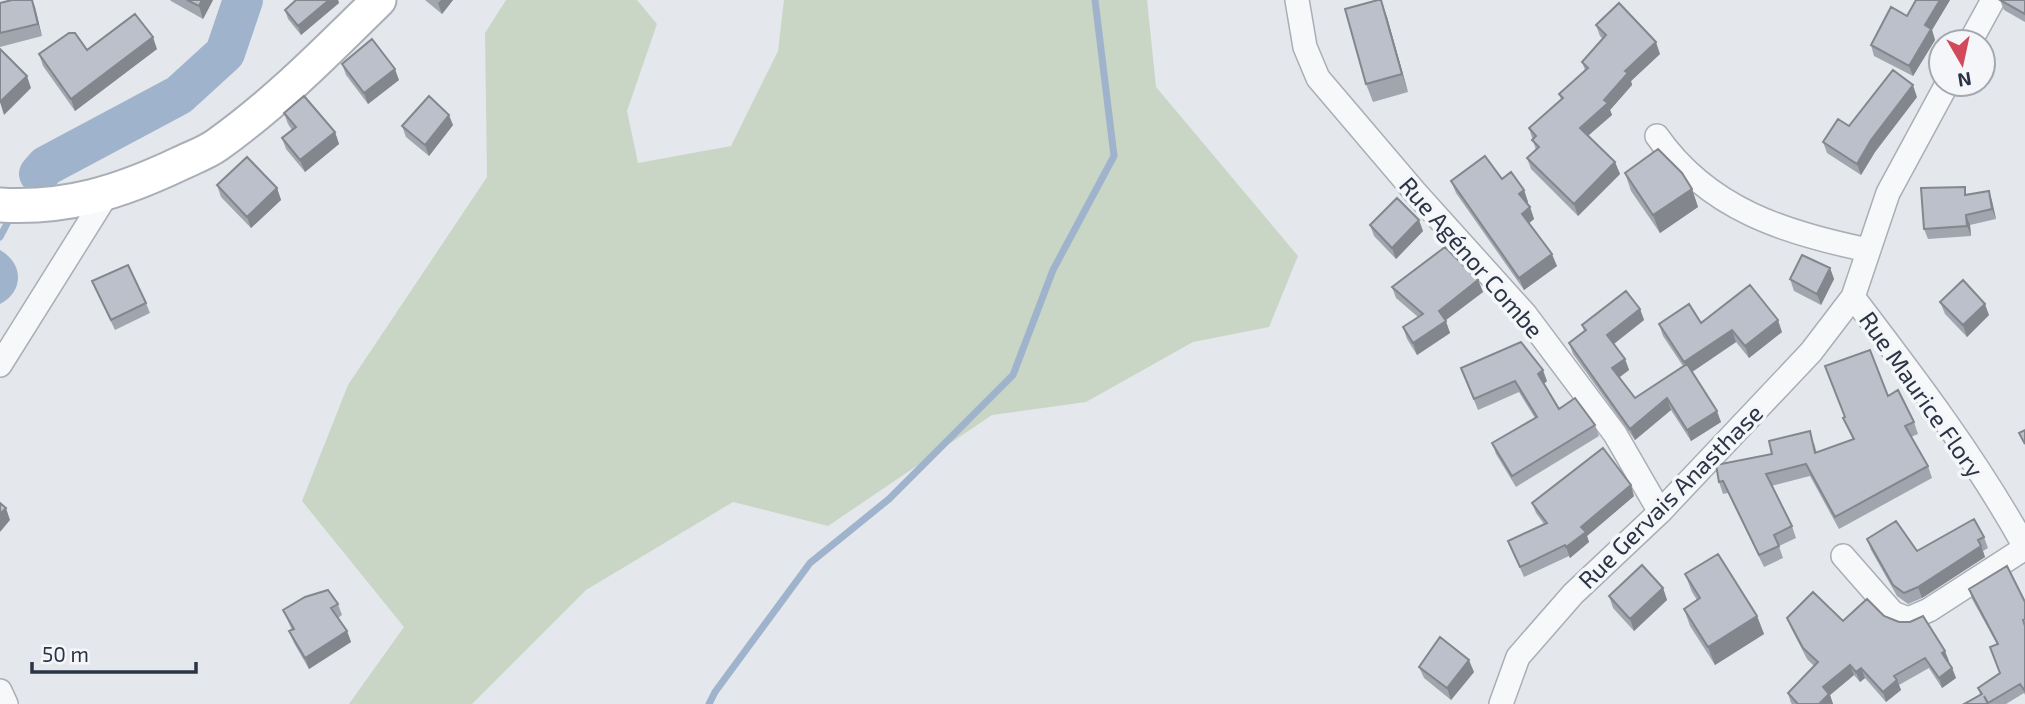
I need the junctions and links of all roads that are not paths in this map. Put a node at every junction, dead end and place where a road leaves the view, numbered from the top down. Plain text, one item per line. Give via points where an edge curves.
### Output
1 (379, 0) edge
2 (1297, 0) edge
3 (1993, 0) edge
4 (1978, 28) edge
5 (1939, 98) edge
6 (1657, 136) dead end
7 (107, 194) junction
8 (0, 205) edge
9 (1868, 250) junction
10 (1853, 297) junction
11 (0, 365) edge
12 (1660, 512) junction
13 (2025, 548) edge
14 (1843, 556) dead end
15 (0, 691) edge
16 (6, 704) edge
17 (1501, 704) edge

1 - 7 main road via 302,75 215,147
2 - 12 street, Rue Agénor Combe via 1305,47 1318,78 1525,314 1615,434
3 - 4 street
5 - 9 street, Rue Maurice Flory via 1888,193
6 - 9 street via 1692,177 1731,206 1820,240
7 - 8 main road via 31,207
7 - 11 street
9 - 10 street, Rue Maurice Flory
10 - 12 street, Rue Gervais Anasthase via 1811,352
10 - 13 street, Rue Maurice Flory via 1931,400
12 - 17 street, Rue Gervais Anasthase via 1573,594 1518,657
13 - 14 street via 1908,619 1893,613
15 - 16 street

